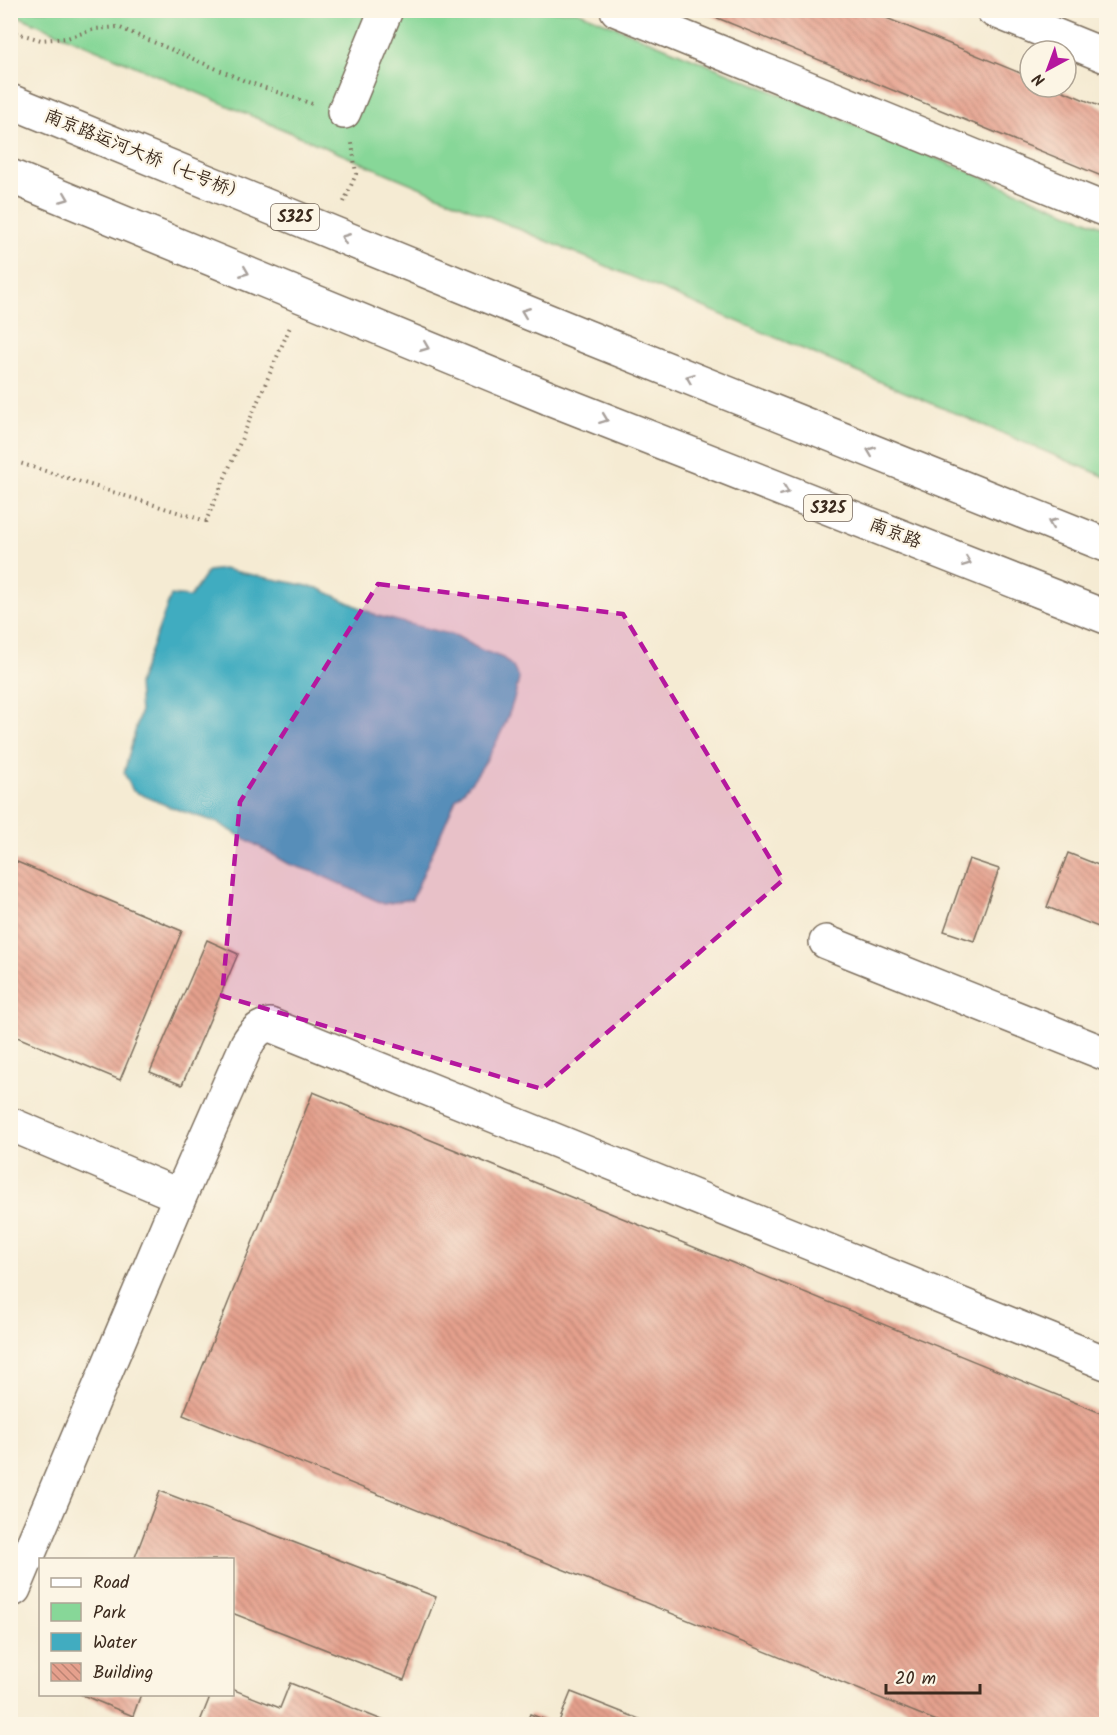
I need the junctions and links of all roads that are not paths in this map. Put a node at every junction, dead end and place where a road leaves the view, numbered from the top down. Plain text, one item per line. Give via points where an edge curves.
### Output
1 (386, 10) edge
2 (617, 10) edge
3 (993, 10) edge
4 (1107, 56) edge
5 (10, 100) edge
6 (344, 112) dead end
7 (10, 176) edge
8 (1107, 210) edge
9 (1107, 545) edge
10 (1107, 617) edge
11 (826, 942) dead end
12 (1107, 1054) edge
13 (10, 1124) edge
14 (180, 1196) junction
15 (1107, 1363) edge
16 (12, 1591) edge

1 - 6 main road
2 - 8 main road
3 - 4 main road
9 -> 5 main road, 南京路运河大桥（七号桥） / S325, bridge
7 -> 10 main road, 南京路 / S325, bridge via 549,398
11 - 12 main road
13 - 14 main road
14 - 15 main road via 247,1044 254,1033 270,1025
14 - 16 main road

